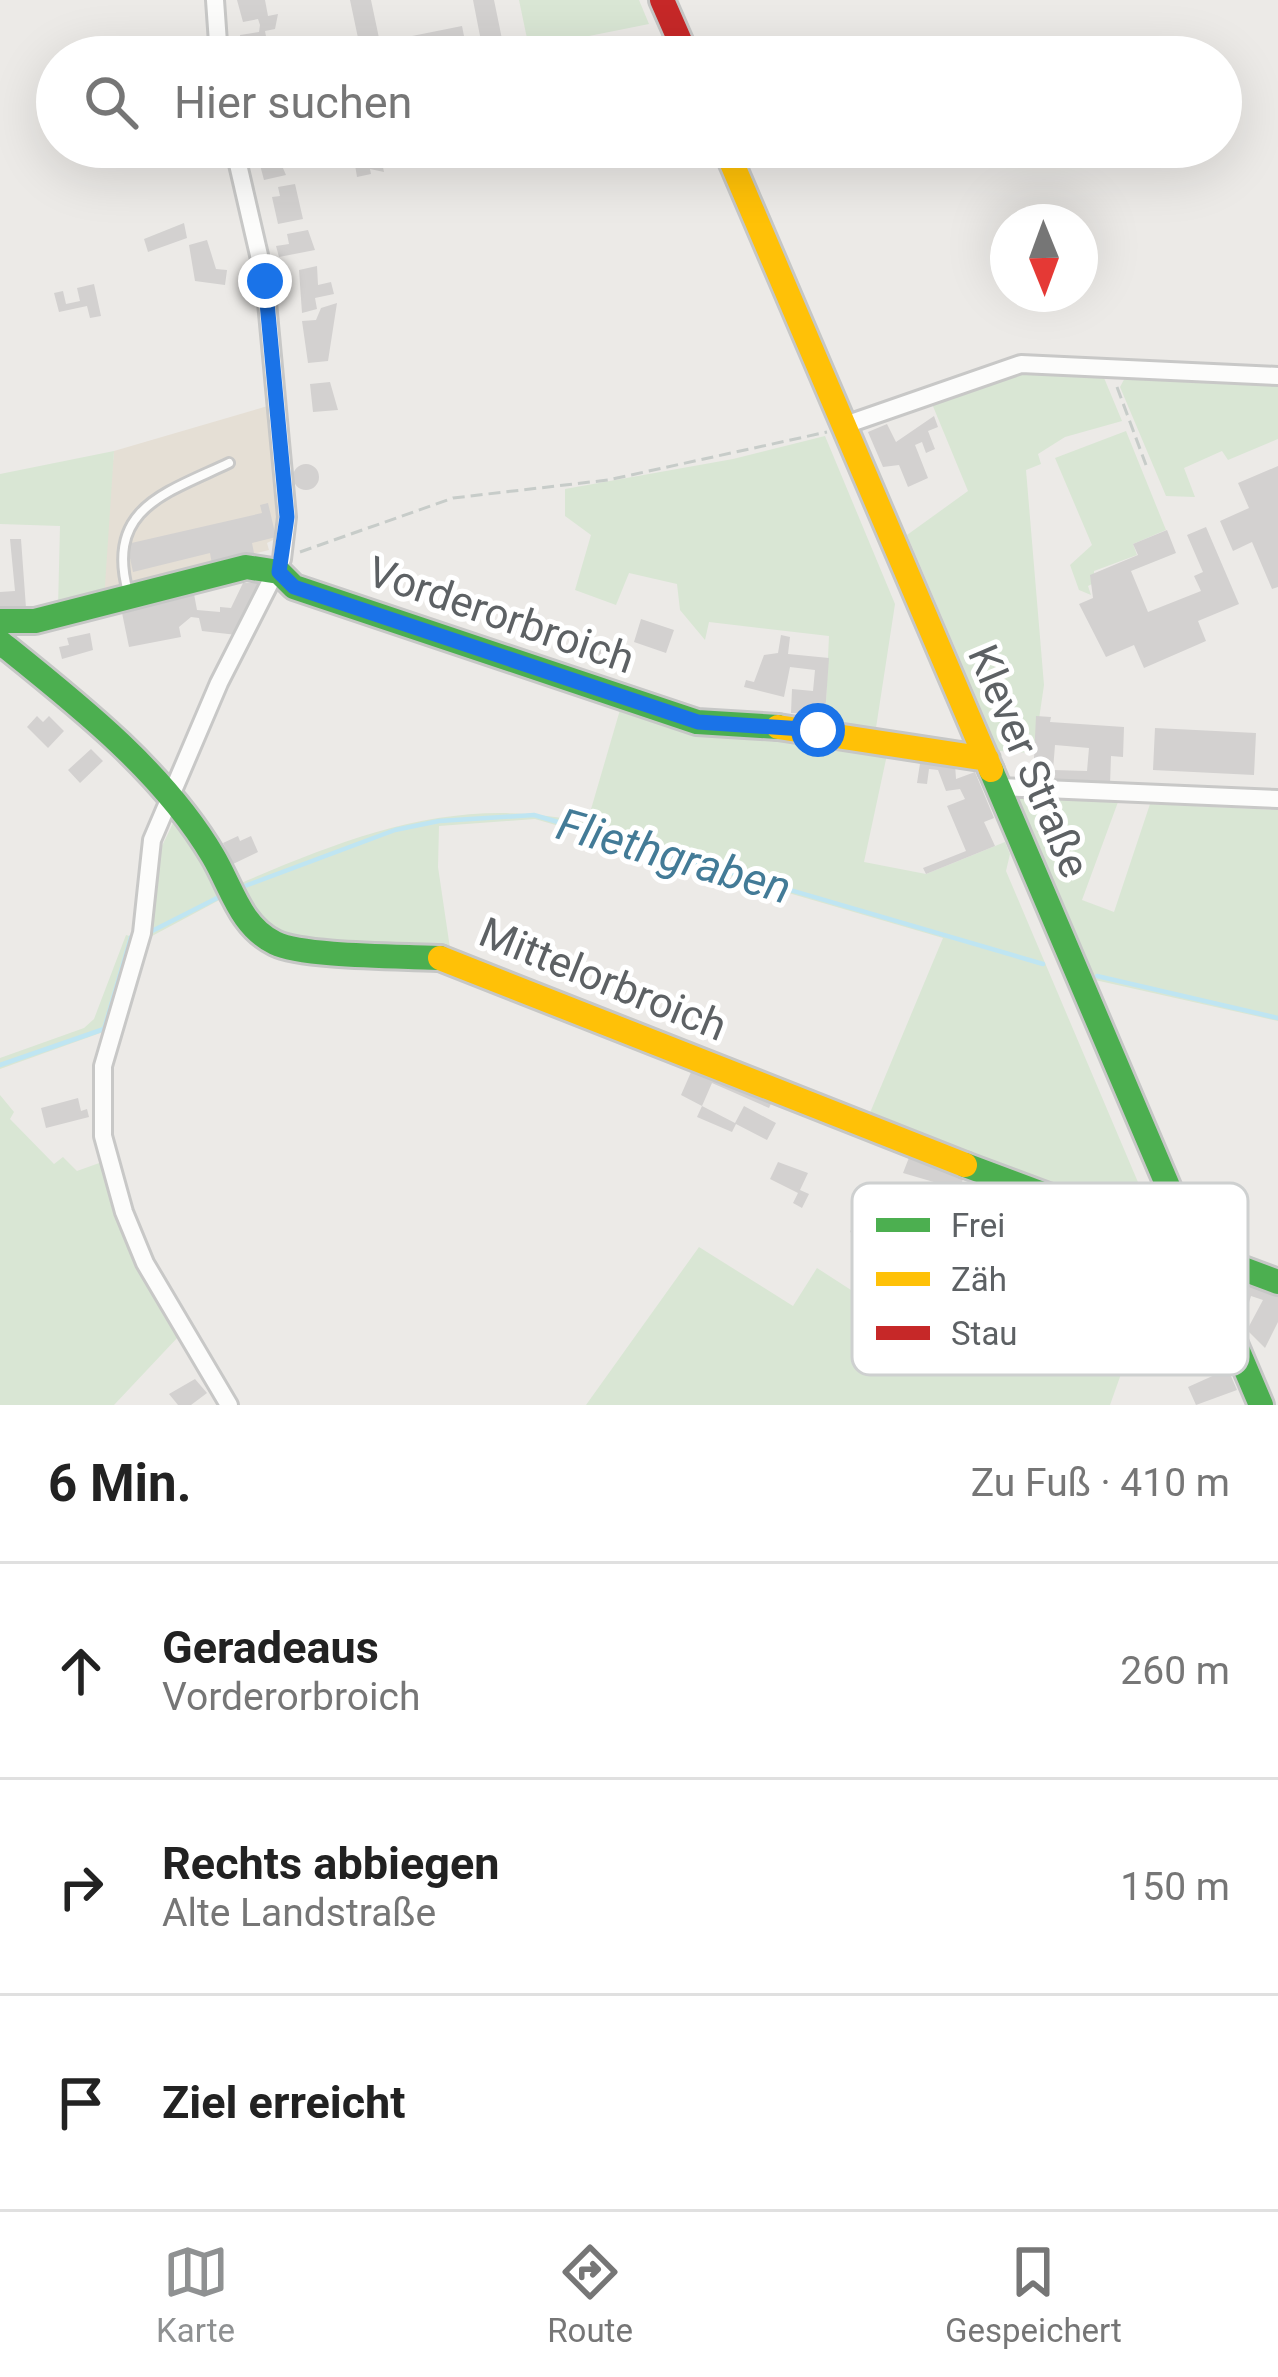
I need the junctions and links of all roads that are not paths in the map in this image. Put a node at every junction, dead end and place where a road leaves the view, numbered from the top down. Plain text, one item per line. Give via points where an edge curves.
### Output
1 (215, 0) edge
2 (662, 0) edge
3 (218, 36) edge
4 (678, 36) edge
5 (239, 168) edge
6 (734, 168) edge
7 (1278, 376) edge
8 (844, 425) junction
9 (229, 463) dead end
10 (280, 566) junction
11 (130, 599) junction
12 (0, 622) edge
13 (0, 642) edge
14 (987, 760) junction
15 (998, 787) junction
16 (171, 798) junction
17 (1278, 799) edge
18 (1012, 1183) edge
19 (1166, 1183) edge
20 (1248, 1272) edge
21 (1278, 1282) edge
22 (1248, 1375) edge
23 (220, 1400) edge
24 (1261, 1405) edge

1 - 3 street
2 - 4 street
5 - 10 street via 265,281 287,517
6 - 8 street, Klever Straße
7 - 8 street via 1021,364
8 - 14 street, Klever Straße
9 - 11 lane via 153,499 127,529 120,563
10 - 11 street, Vorderorbroich via 245,567
10 - 14 street, Vorderorbroich via 294,587 698,722 818,730
10 - 16 street
11 - 12 street, Vorderorbroich
13 - 16 street, Mittelorbroich
14 - 15 street, Klever Straße
15 - 17 street
15 - 19 street, Klever Straße
16 - 18 street, Mittelorbroich via 212,853 250,928 280,946 447,959
16 - 23 street via 152,840 142,934 103,1066 103,1136 145,1263
20 - 21 street, Mittelorbroich
22 - 24 street, Klever Straße

